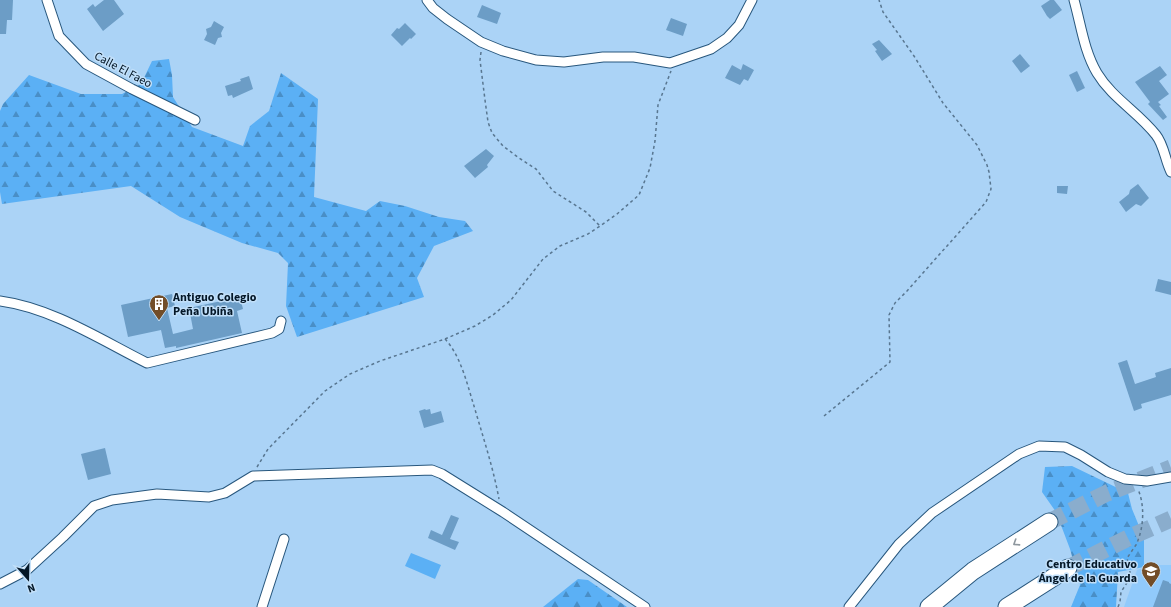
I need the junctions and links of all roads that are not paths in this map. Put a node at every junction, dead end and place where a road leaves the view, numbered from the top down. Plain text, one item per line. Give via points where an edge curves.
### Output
1 (47, 0) edge
2 (427, 0) edge
3 (752, 0) edge
4 (1074, 0) edge
5 (195, 120) dead end
6 (1171, 172) edge
7 (0, 301) edge
8 (281, 321) dead end
9 (1171, 477) edge
10 (1049, 522) tunnel mouth
11 (284, 539) dead end
12 (1068, 568) tunnel mouth
13 (0, 584) edge
14 (262, 607) edge
15 (645, 607) edge
16 (849, 607) edge
17 (929, 607) edge
18 (1007, 607) edge

1 - 5 street, Calle El Faeo via 59,36 86,64
2 - 3 street via 447,19 482,42 536,60 564,62 603,57 670,63 711,49 727,38 739,25
4 - 6 street via 1085,48 1097,72 1114,95 1157,136
7 - 8 street via 16,303 75,324 147,363 272,333 279,329
9 - 16 street via 1148,481 1125,479 1065,447 1039,446 1019,454 932,513 899,544
10 -> 17 highway via 973,571
11 - 14 street
12 - 18 highway
13 - 15 street via 27,570 94,506 112,500 156,494 209,497 225,493 253,476 432,470 503,512

